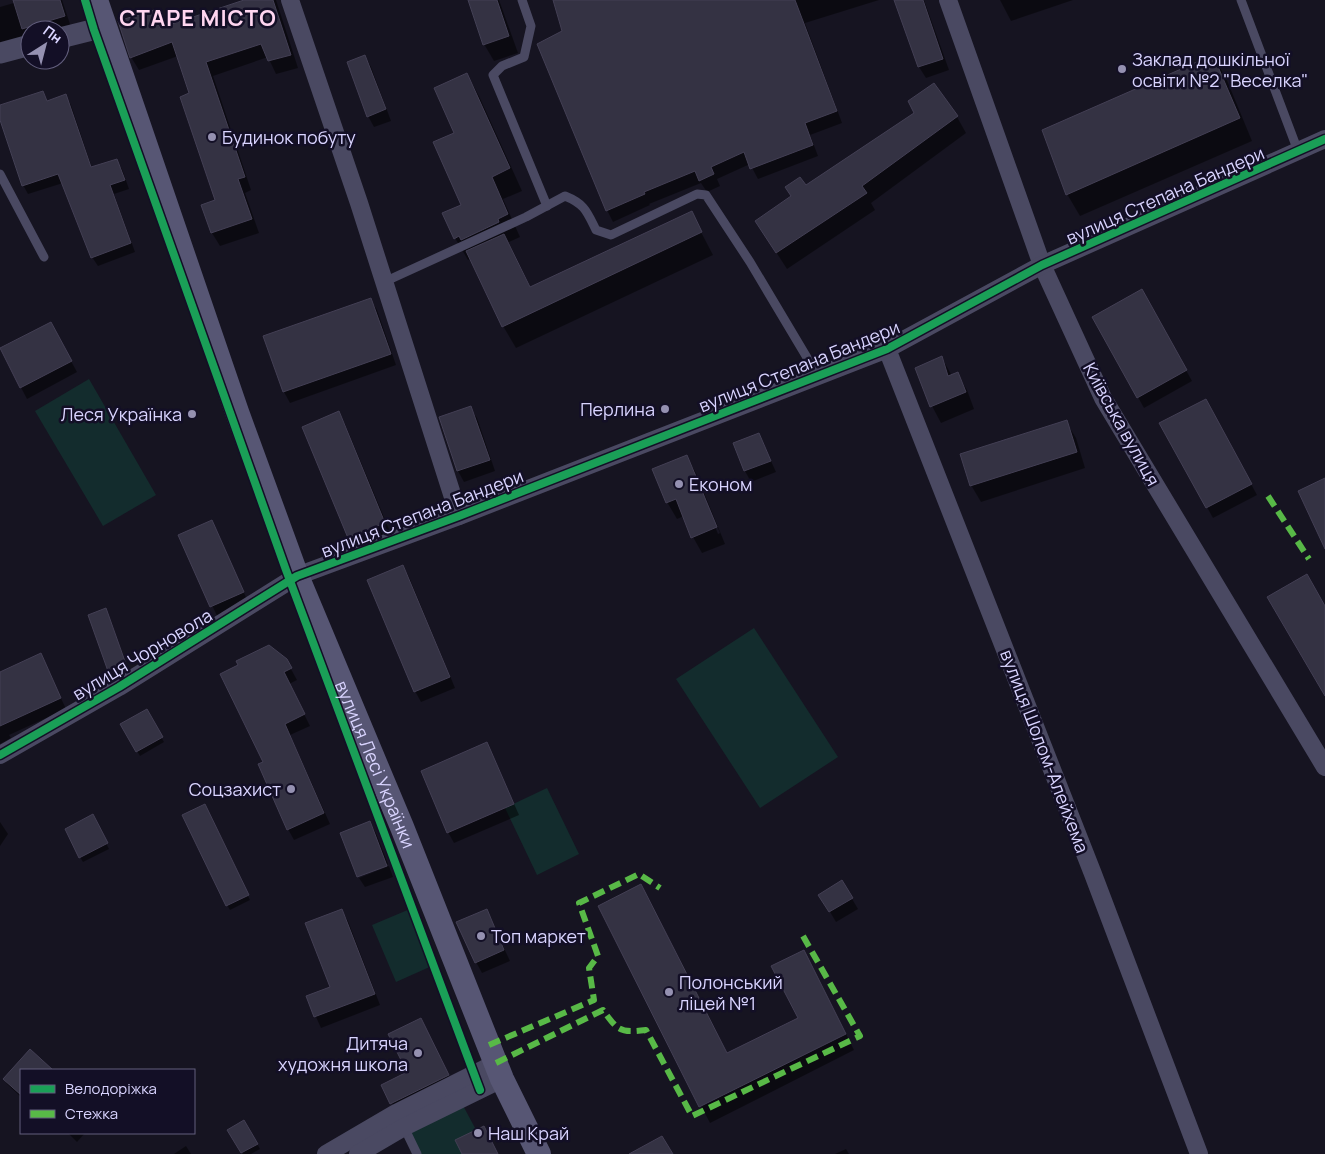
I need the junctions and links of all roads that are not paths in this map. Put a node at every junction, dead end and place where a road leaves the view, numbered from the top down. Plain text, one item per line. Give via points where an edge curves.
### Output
1 (96, 0) edge
2 (290, 0) edge
3 (522, 0) edge
4 (948, 0) edge
5 (1241, 0) edge
6 (104, 27) junction
7 (70, 36) edge
8 (20, 48) edge
9 (0, 53) edge
10 (1325, 139) edge
11 (1298, 151) junction
12 (0, 174) edge
13 (547, 206) junction
14 (44, 257) dead end
15 (1042, 266) junction
16 (384, 282) junction
17 (888, 349) junction
18 (818, 376) junction
19 (459, 516) junction
20 (297, 576) junction
21 (0, 755) edge
22 (1325, 767) edge
23 (499, 1071) junction
24 (404, 1127) junction
25 (326, 1154) edge
26 (358, 1154) edge
27 (417, 1154) edge
28 (539, 1154) edge
29 (1200, 1154) edge

1 - 6 main road, вулиця Лесі Українки
2 - 16 street
3 - 13 lane via 531,26 524,57 502,66 493,75
4 - 15 street, Київська вулиця
5 - 11 lane
6 - 7 street
6 - 20 main road, вулиця Лесі Українки
8 - 9 street
10 - 11 street, вулиця Степана Бандери
11 - 15 street, вулиця Степана Бандери
12 - 14 lane
13 - 16 lane
13 - 18 lane via 566,196 577,200 584,206 596,230 611,235 697,194 706,195
15 - 17 street, вулиця Степана Бандери
15 - 22 street, Київська вулиця via 1103,398
16 - 19 street
17 - 18 street, вулиця Степана Бандери
17 - 29 street, вулиця Шолом-Алейхема
18 - 19 street, вулиця Степана Бандери
19 - 20 street, вулиця Степана Бандери
20 - 21 street, вулиця Чорновола via 120,687
20 - 23 main road, вулиця Лесі Українки via 402,826
23 - 24 street
23 - 25 street via 396,1113
23 - 28 main road, вулиця Лесі Українки
24 - 26 street
24 - 27 lane

